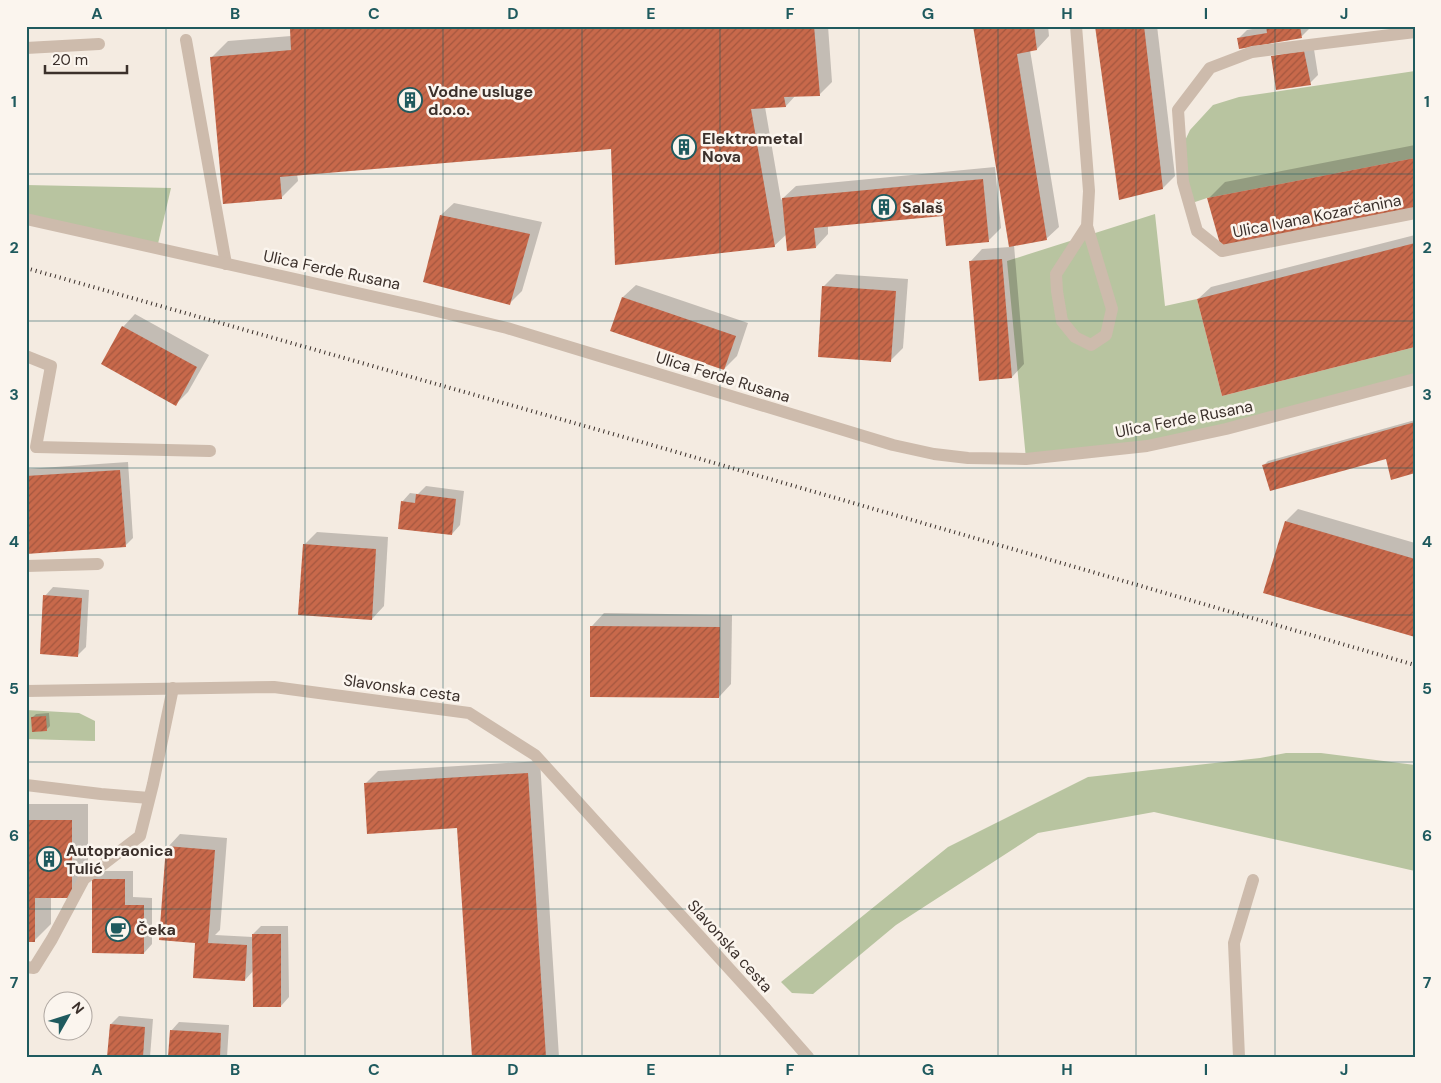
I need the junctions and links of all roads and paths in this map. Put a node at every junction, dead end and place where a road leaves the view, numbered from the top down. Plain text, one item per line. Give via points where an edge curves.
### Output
1 (1076, 26) edge
2 (1415, 32) edge
3 (186, 40) dead end
4 (99, 44) dead end
5 (26, 48) edge
6 (1415, 213) edge
7 (26, 219) edge
8 (1087, 226) junction
9 (226, 264) junction
10 (26, 356) edge
11 (1415, 379) edge
12 (210, 451) dead end
13 (98, 564) dead end
14 (26, 566) edge
15 (173, 688) junction
16 (26, 690) edge
17 (26, 785) edge
18 (149, 798) junction
19 (1253, 880) dead end
20 (26, 968) edge
21 (808, 1057) edge
22 (1240, 1057) edge

1 - 8 street via 1089,191
2 - 6 street, Ulica Ivana Kozarčanina via 1252,52 1210,68 1178,110 1182,182 1197,231 1222,251
3 - 9 street
4 - 5 street
7 - 9 street, Ulica Ferde Rusana
8 - 8 street via 1112,309 1106,335 1091,345 1075,337 1062,321 1056,274
9 - 11 street, Ulica Ferde Rusana via 507,328 894,445 959,457 1026,459 1147,446 1226,429
10 - 12 street via 51,366 36,447
13 - 14 street
15 - 16 street, Slavonska cesta
15 - 18 street
15 - 21 street, Slavonska cesta via 274,687 469,714 535,755
17 - 18 street
18 - 20 street via 140,836 84,879 34,968
19 - 22 street via 1234,943

